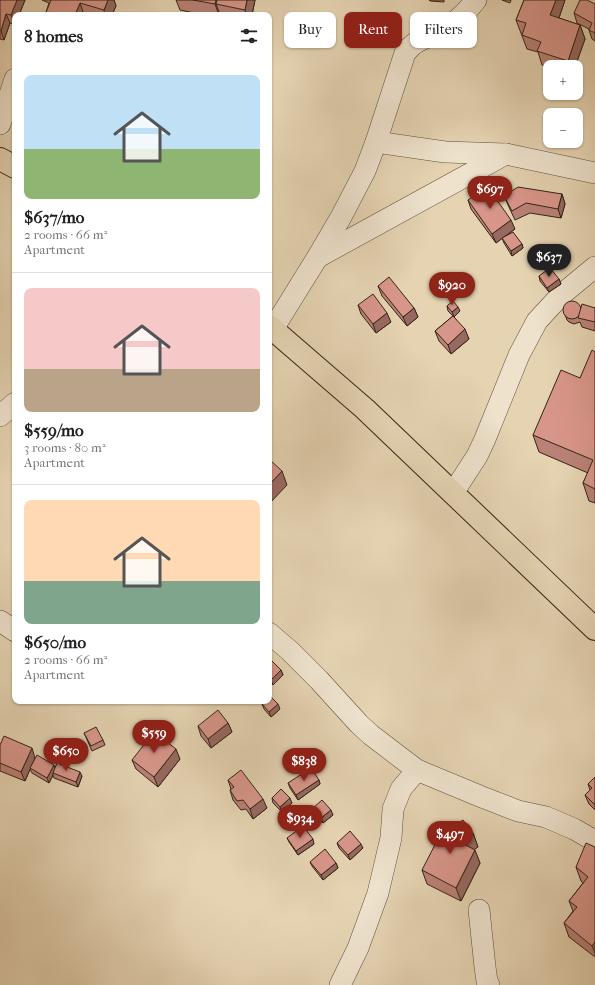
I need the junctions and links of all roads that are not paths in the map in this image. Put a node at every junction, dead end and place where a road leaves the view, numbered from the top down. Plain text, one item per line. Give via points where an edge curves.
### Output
1 (476, 0) edge
2 (12, 88) edge
3 (0, 124) edge
4 (376, 142) junction
5 (506, 154) junction
6 (0, 159) edge
7 (12, 165) edge
8 (595, 173) edge
9 (317, 258) junction
10 (595, 267) edge
11 (272, 326) edge
12 (272, 329) edge
13 (12, 406) edge
14 (0, 416) edge
15 (453, 493) junction
16 (0, 621) edge
17 (12, 629) edge
18 (595, 629) edge
19 (272, 636) edge
20 (418, 770) junction
21 (595, 841) edge
22 (479, 910) dead end
23 (340, 985) edge
24 (489, 985) edge

1 - 4 street via 455,21 413,44 405,53
2 - 3 street
4 - 5 street via 445,152
4 - 9 street via 365,171
5 - 8 street
5 - 9 street
6 - 7 main road
9 - 11 street
10 - 15 street via 561,295 537,321 519,355 477,456
12 - 15 main road via 365,409
13 - 14 street
15 - 18 main road
16 - 17 street
19 - 20 street via 319,680 359,724
20 - 21 street via 518,811 546,817
20 - 23 street via 401,789 393,809 391,838 378,893 358,948
22 - 24 street

